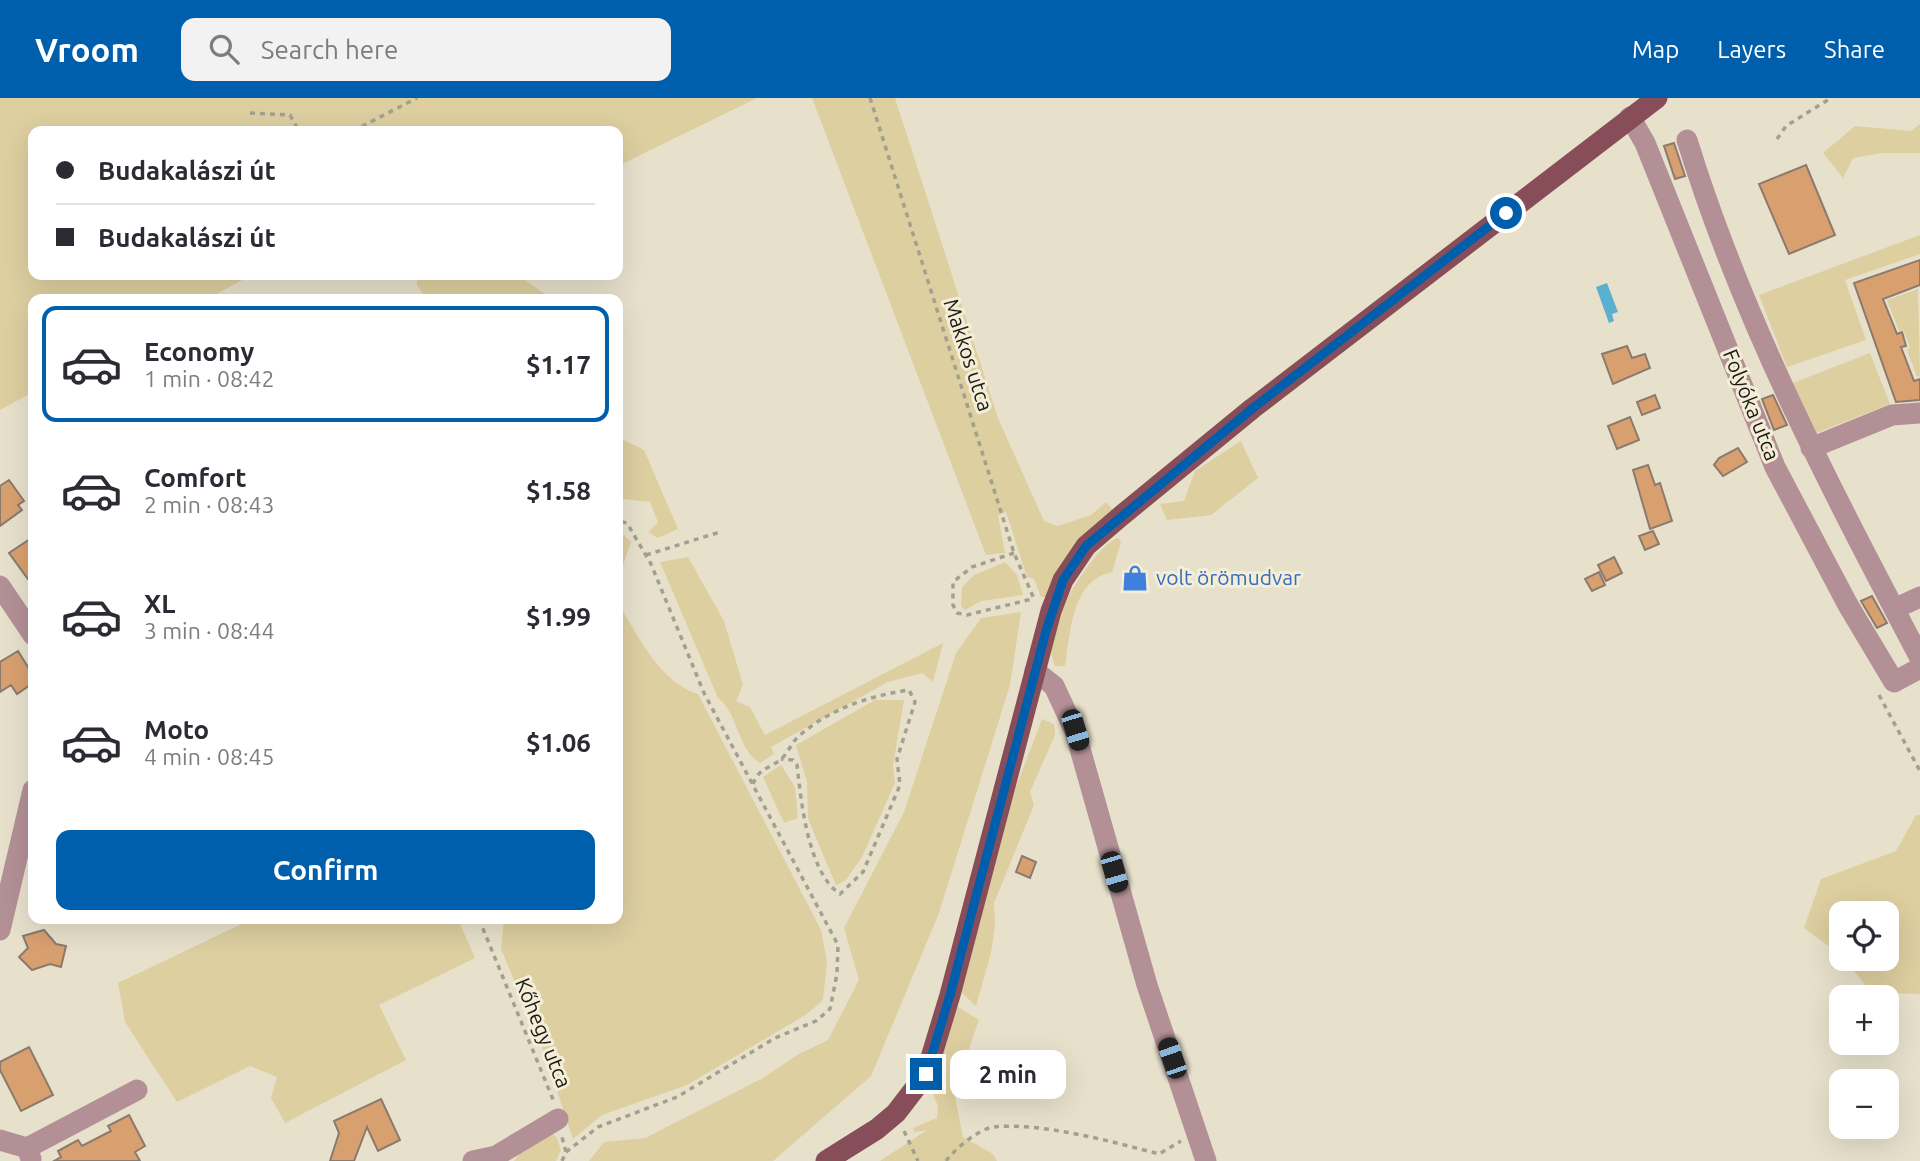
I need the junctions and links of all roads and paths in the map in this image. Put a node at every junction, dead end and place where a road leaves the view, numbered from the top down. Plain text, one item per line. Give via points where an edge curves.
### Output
1 (417, 98) edge
2 (870, 98) edge
3 (1657, 98) edge
4 (1831, 98) edge
5 (250, 113) dead end
6 (1630, 117) junction
7 (296, 126) edge
8 (363, 126) edge
9 (1777, 139) dead end
10 (1687, 140) dead end
11 (1920, 413) edge
12 (1811, 448) junction
13 (623, 522) edge
14 (720, 532) dead end
15 (1014, 553) junction
16 (646, 555) junction
17 (0, 586) edge
18 (1920, 597) edge
19 (1032, 599) junction
20 (1894, 609) junction
21 (1051, 611) junction
22 (28, 628) edge
23 (1920, 658) edge
24 (1920, 667) edge
25 (1035, 671) junction
26 (1885, 686) junction
27 (781, 760) junction
28 (1920, 771) edge
29 (752, 784) junction
30 (28, 807) edge
31 (3, 891) edge
32 (482, 924) edge
33 (0, 930) edge
34 (137, 1090) dead end
35 (896, 1113) junction
36 (558, 1119) junction
37 (1196, 1131) junction
38 (0, 1140) edge
39 (566, 1152) junction
40 (30, 1155) edge
41 (497, 1159) edge
42 (473, 1161) edge
43 (562, 1161) edge
44 (826, 1161) edge
45 (918, 1161) edge
46 (946, 1161) edge
47 (1206, 1161) edge

1 - 8 path
2 - 15 path, Makkos utca
3 - 6 main road
4 - 9 path via 1786,126
5 - 7 path via 290,115
6 - 21 main road via 1253,408 1121,516 1086,546 1063,580
6 - 26 street, Folyóka utca via 1645,143 1775,467
10 - 12 street via 1778,379
11 - 12 street via 1892,415
12 - 20 street
13 - 16 path
14 - 16 path
15 - 19 path, Makkos utca
15 - 19 path via 972,567 953,582 953,605 957,613 967,615
16 - 29 path via 704,693
17 - 22 street
18 - 20 street
19 - 21 path
20 - 23 street
21 - 25 main road
24 - 26 street
25 - 35 main road via 926,1074
25 - 37 street via 1054,686 1075,730 1143,971
26 - 28 path
27 - 27 path via 798,736 873,695 909,690 915,702 897,758 900,785 863,872 840,894 830,888 811,844 797,765 793,760
27 - 29 path via 758,771
29 - 39 path via 838,945 830,1009 677,1097 598,1127
30 - 31 street
31 - 33 street
32 - 36 path, Kőhegy utca
34 - 40 street
35 - 44 main road
35 - 45 path
36 - 39 path, Kőhegy utca
36 - 41 street
37 - 46 path via 1159,1154 1112,1141 991,1127 955,1149
37 - 47 street
38 - 40 street
39 - 43 path
41 - 42 street

